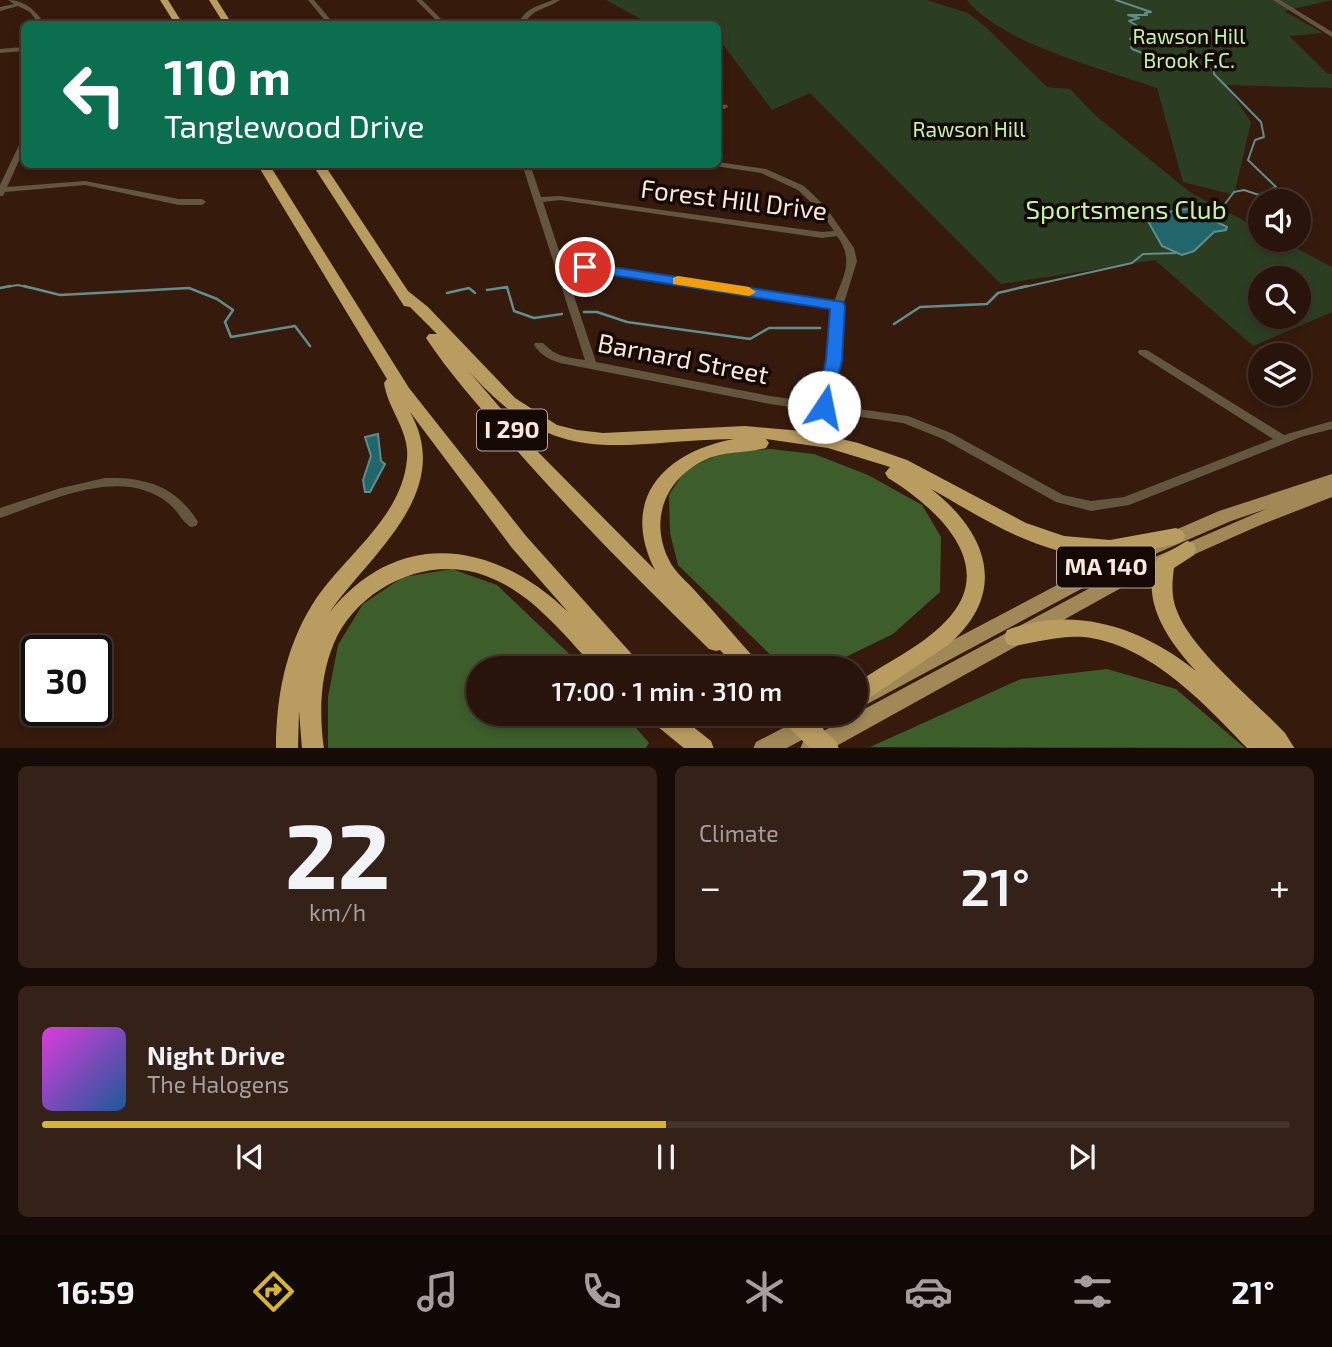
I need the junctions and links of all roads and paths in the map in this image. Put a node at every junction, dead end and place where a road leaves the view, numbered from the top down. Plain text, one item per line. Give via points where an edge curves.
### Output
1 (12, 0) edge
2 (164, 0) edge
3 (213, 0) edge
4 (311, 0) edge
5 (419, 0) edge
6 (557, 0) edge
7 (1276, 0) edge
8 (20, 4) junction
9 (0, 9) edge
10 (39, 21) edge
11 (177, 21) edge
12 (226, 21) edge
13 (328, 21) edge
14 (440, 21) edge
15 (522, 21) edge
16 (1330, 32) edge
17 (21, 49) edge
18 (0, 51) edge
19 (21, 149) edge
20 (721, 164) edge
21 (265, 168) edge
22 (321, 168) edge
23 (527, 168) edge
24 (2, 186) edge
25 (539, 200) junction
26 (202, 202) dead end
27 (840, 233) junction
28 (561, 269) junction
29 (404, 294) junction
30 (838, 306) junction
31 (539, 345) dead end
32 (1143, 352) dead end
33 (592, 364) junction
34 (388, 370) junction
35 (824, 407) junction
36 (1332, 425) edge
37 (1283, 440) junction
38 (1332, 480) edge
39 (1332, 490) edge
40 (0, 513) edge
41 (192, 522) dead end
42 (1182, 542) junction
43 (1014, 637) junction
44 (597, 656) edge
45 (620, 656) edge
46 (731, 656) edge
47 (740, 656) edge
48 (895, 684) junction
49 (868, 694) edge
50 (676, 726) edge
51 (684, 726) edge
52 (804, 726) edge
53 (806, 726) edge
54 (287, 748) edge
55 (313, 748) edge
56 (704, 748) edge
57 (763, 748) edge
58 (810, 748) edge
59 (828, 748) edge
60 (1264, 748) edge
61 (1284, 748) edge

1 - 8 street
2 - 11 highway
3 - 12 highway
4 - 13 street
5 - 14 street
6 - 15 street via 530,12
7 - 16 street
8 - 9 street
8 - 10 street
17 - 18 street
19 - 24 street
20 - 27 street via 760,171 799,187
21 - 34 highway, I 290
22 - 29 highway, I 290
23 - 25 street
24 - 26 street via 85,183
25 - 27 street, Forest Hill Drive via 560,198 822,235
25 - 28 street
27 - 30 street via 852,260
28 - 30 street via 589,267
28 - 33 street
29 - 42 highway via 517,407 570,436 610,440 724,433 796,436 885,458 1017,526 1066,544 1107,548
29 - 46 highway, I 290 via 456,366 525,447 634,563
30 - 35 street
31 - 33 street, Barnard Street via 554,357
32 - 37 street
33 - 35 street, Barnard Street
34 - 45 highway, I 290 via 519,542
34 - 54 highway via 397,404 413,432 414,473 398,510 324,604 310,629 289,698
35 - 37 street, Barnard Street via 919,424 1060,499 1091,506 1125,502
36 - 37 street, Barnard Street
38 - 42 main road, MA 140 via 1254,505
39 - 42 main road, MA 140
40 - 41 street via 84,487 125,483 144,484 166,494
42 - 43 main road, MA 140
42 - 48 main road, MA 140 via 1103,569
42 - 61 highway via 1165,564 1161,578 1174,629
43 - 48 main road, MA 140
43 - 60 highway via 1085,628 1136,643 1177,671
44 - 55 highway via 538,597 493,569 454,561 411,565 364,592 330,630 313,684
47 - 48 highway via 662,566 651,513 663,483 681,464 725,446 765,443 825,450 912,482 965,537 976,568 971,605
48 - 49 highway
48 - 58 main road, MA 140
50 - 56 highway
51 - 56 highway
52 - 59 highway
53 - 57 main road

